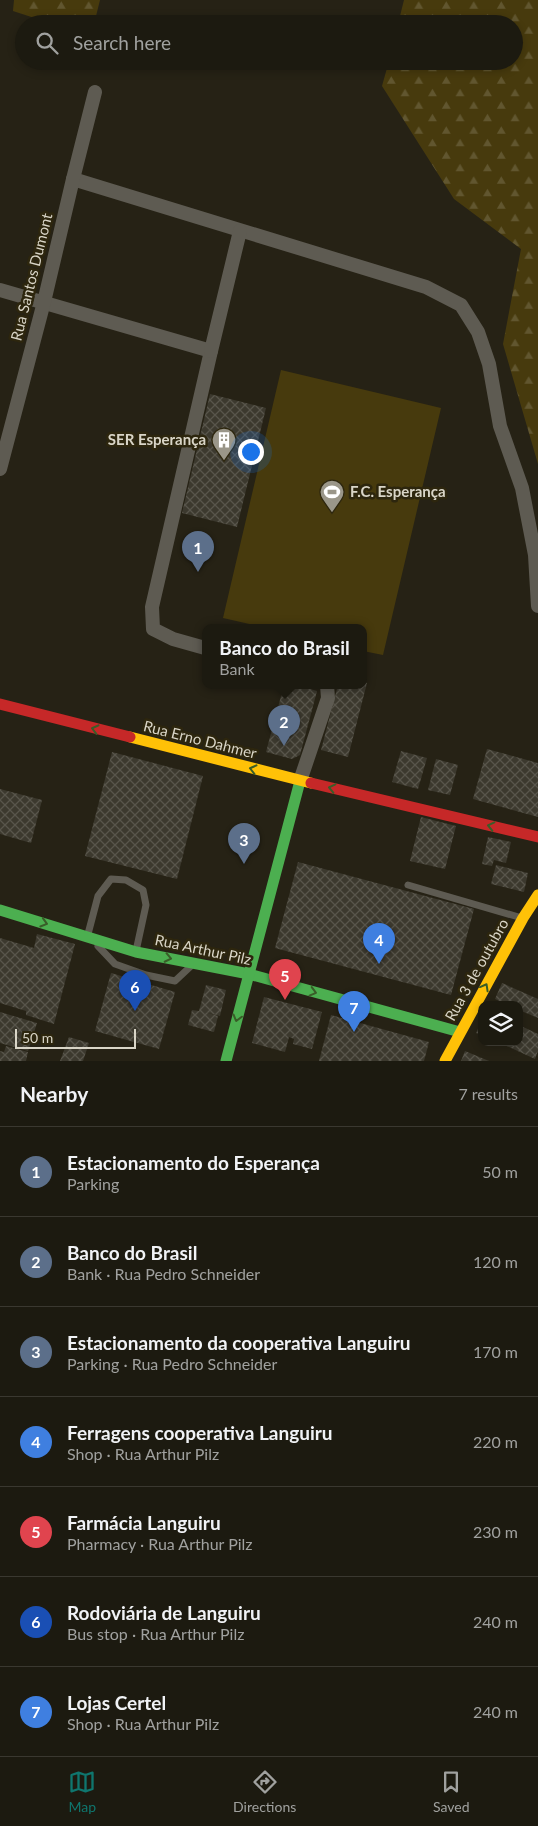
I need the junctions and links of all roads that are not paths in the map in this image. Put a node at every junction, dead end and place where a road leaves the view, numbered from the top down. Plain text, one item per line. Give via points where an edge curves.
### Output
1 (96, 92) dead end
2 (73, 179) junction
3 (240, 230) junction
4 (0, 290) edge
5 (44, 302) junction
6 (210, 351) junction
7 (0, 468) edge
8 (538, 606) edge
9 (202, 647) edge
10 (327, 689) edge
11 (0, 704) edge
12 (300, 781) junction
13 (538, 837) edge
14 (408, 885) dead end
15 (538, 895) edge
16 (0, 910) edge
17 (523, 918) junction
18 (88, 936) junction
19 (136, 952) junction
20 (193, 964) junction
21 (249, 974) junction
22 (460, 1032) junction
23 (226, 1061) edge
24 (445, 1061) edge

1 - 2 street, Rua Santos Dumont
2 - 3 street
2 - 5 street, Rua Santos Dumont
3 - 6 street
3 - 8 street via 426,288 461,305 478,332 490,364 500,426 522,488 535,555
4 - 5 street
5 - 6 street
5 - 7 street, Rua Santos Dumont
6 - 9 street via 152,607 153,629
10 - 12 street via 328,698
12 -> 11 main road, Rua Erno Dahmer
13 -> 12 main road, Rua Erno Dahmer
12 - 21 main road
14 - 17 lane
15 - 17 main road, Rua 3 de outubro
16 -> 18 main road, Rua Arthur Pilz
22 -> 17 main road, Rua 3 de outubro
18 - 19 main road, Rua Arthur Pilz
18 - 19 lane via 98,896 110,879 126,880 143,890 146,905
18 - 20 lane via 115,964 146,975 175,981
19 -> 20 main road, Rua Arthur Pilz
20 - 21 main road, Rua Arthur Pilz
21 -> 22 main road, Rua Arthur Pilz
21 -> 23 main road
22 - 24 main road, Rua 3 de outubro

